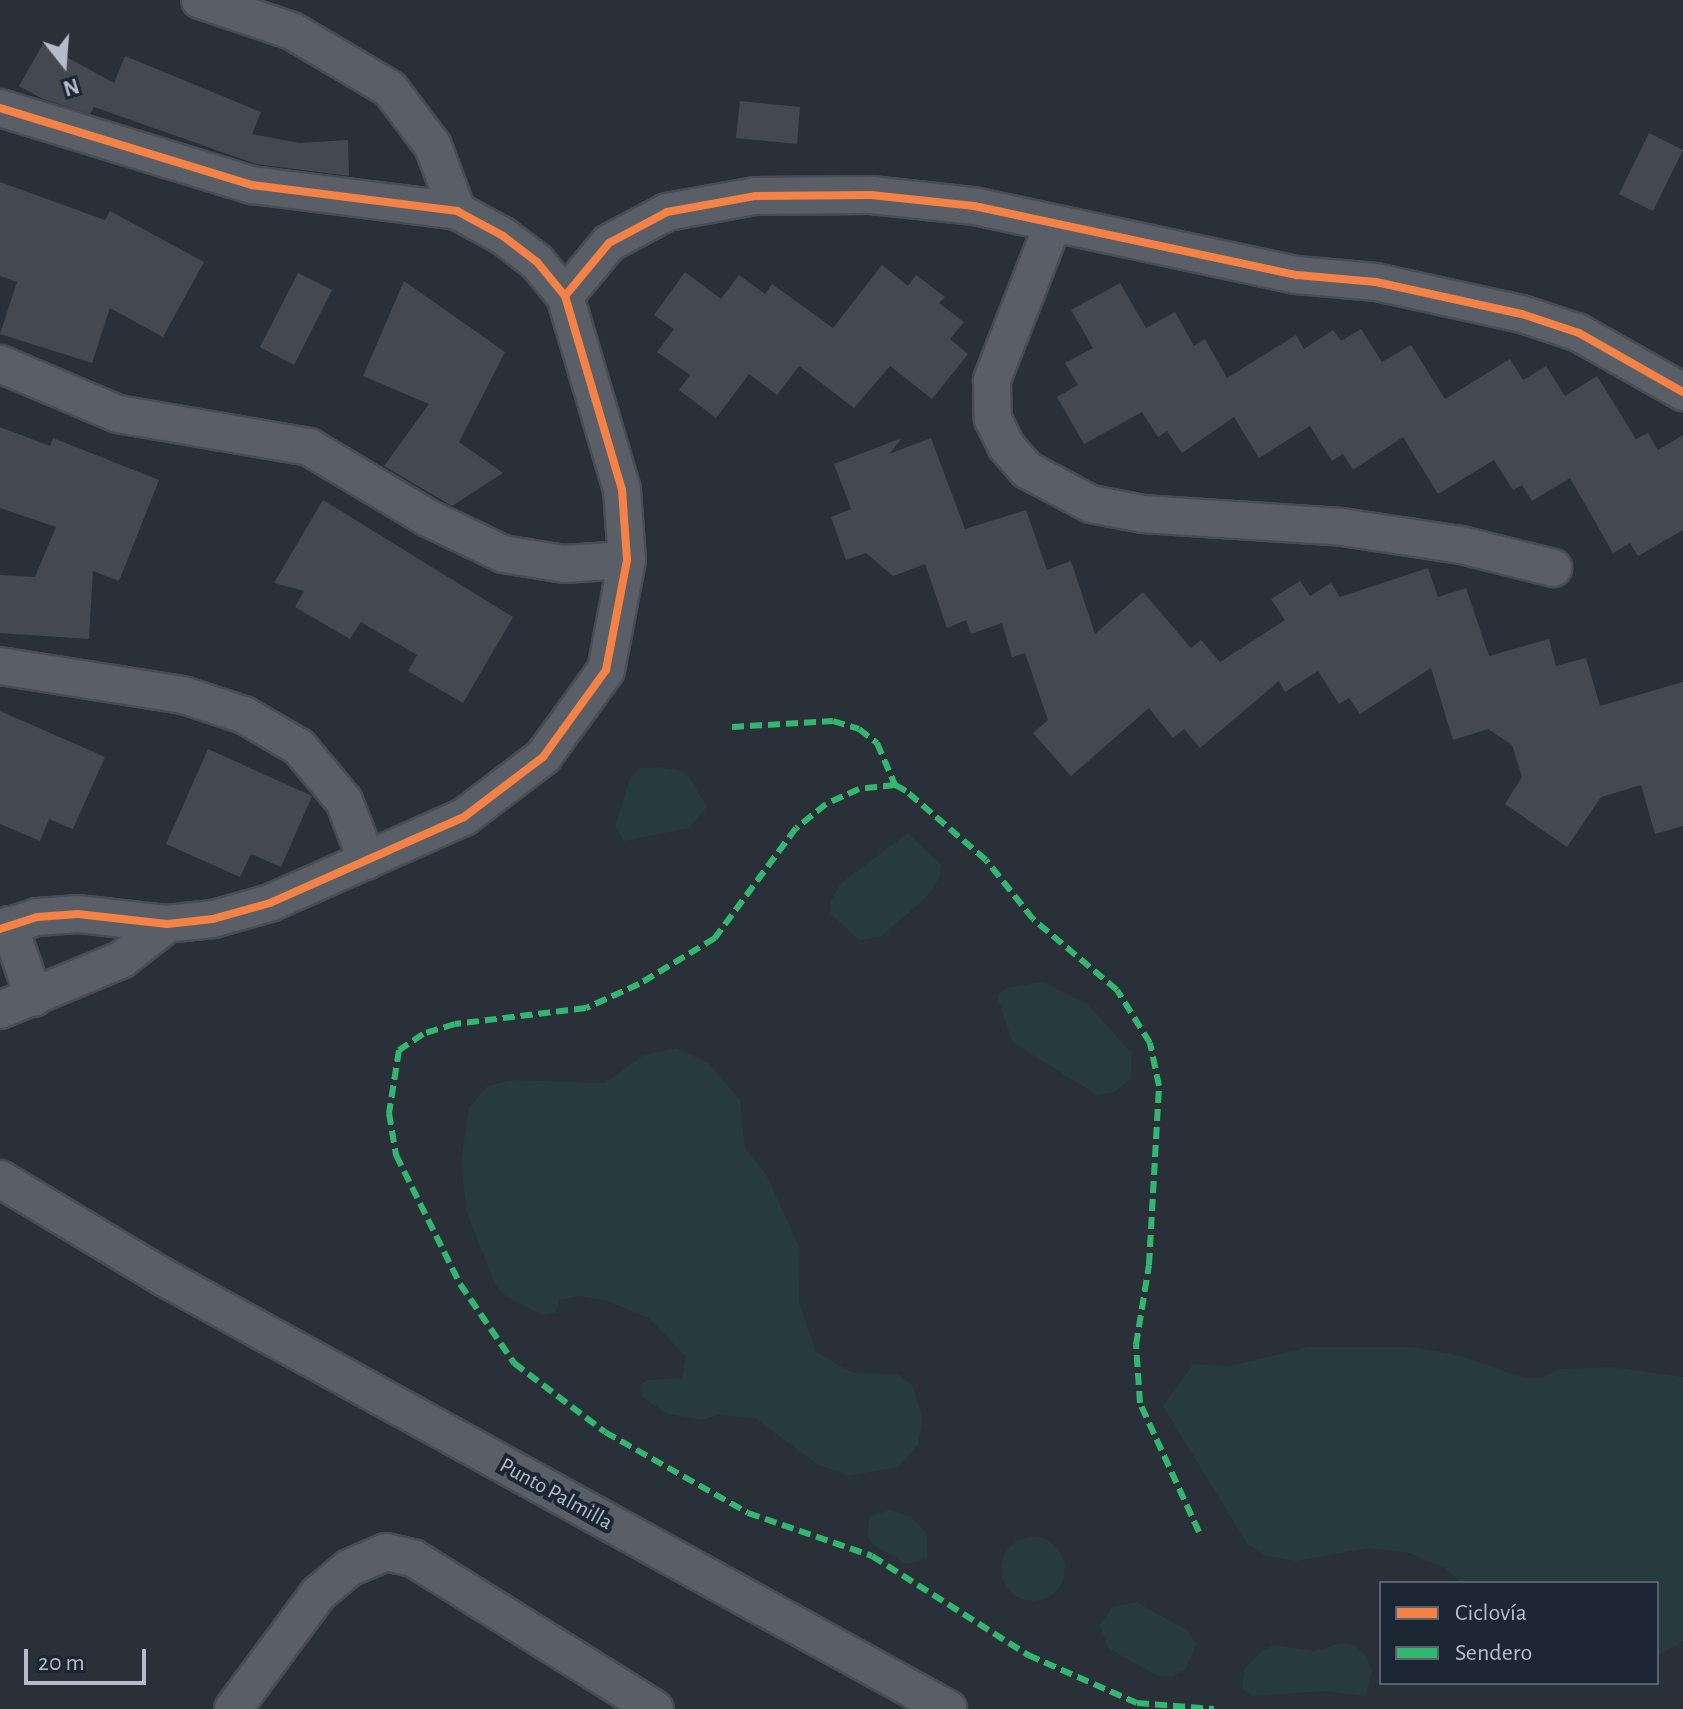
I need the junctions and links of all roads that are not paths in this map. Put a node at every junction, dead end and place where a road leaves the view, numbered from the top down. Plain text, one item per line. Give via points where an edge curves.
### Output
1 (200, 0) edge
2 (0, 108) edge
3 (457, 211) junction
4 (1053, 224) junction
5 (565, 296) junction
6 (0, 364) edge
7 (1683, 392) edge
8 (627, 560) junction
9 (1553, 568) dead end
10 (0, 666) edge
11 (367, 861) junction
12 (167, 924) junction
13 (5, 927) edge
14 (34, 998) junction
15 (0, 1010) edge
16 (0, 1179) edge
17 (933, 1706) edge
18 (233, 1709) edge
19 (655, 1709) edge

1 - 3 street via 292,31 390,89 433,146
2 - 3 street via 252,185
3 - 5 street via 537,262
4 - 5 street via 974,206 871,195 755,196 667,212 609,243
4 - 7 street via 1297,275 1376,282 1522,314 1579,333
4 - 9 street via 992,380 993,419 1006,446 1027,470 1091,504 1143,514 1342,527 1461,545
5 - 8 street via 622,490
6 - 8 street via 118,414 309,447 428,518 503,554 564,564
8 - 11 street via 606,670 543,757 464,817
10 - 11 street via 183,695 244,715 299,747 344,801
11 - 12 street via 270,903 213,919
12 - 13 street via 78,914
12 - 14 street via 121,960
13 - 14 street
14 - 15 street
16 - 17 street, Punto Palmilla via 165,1278
18 - 19 street via 318,1594 349,1568 386,1552 413,1558

